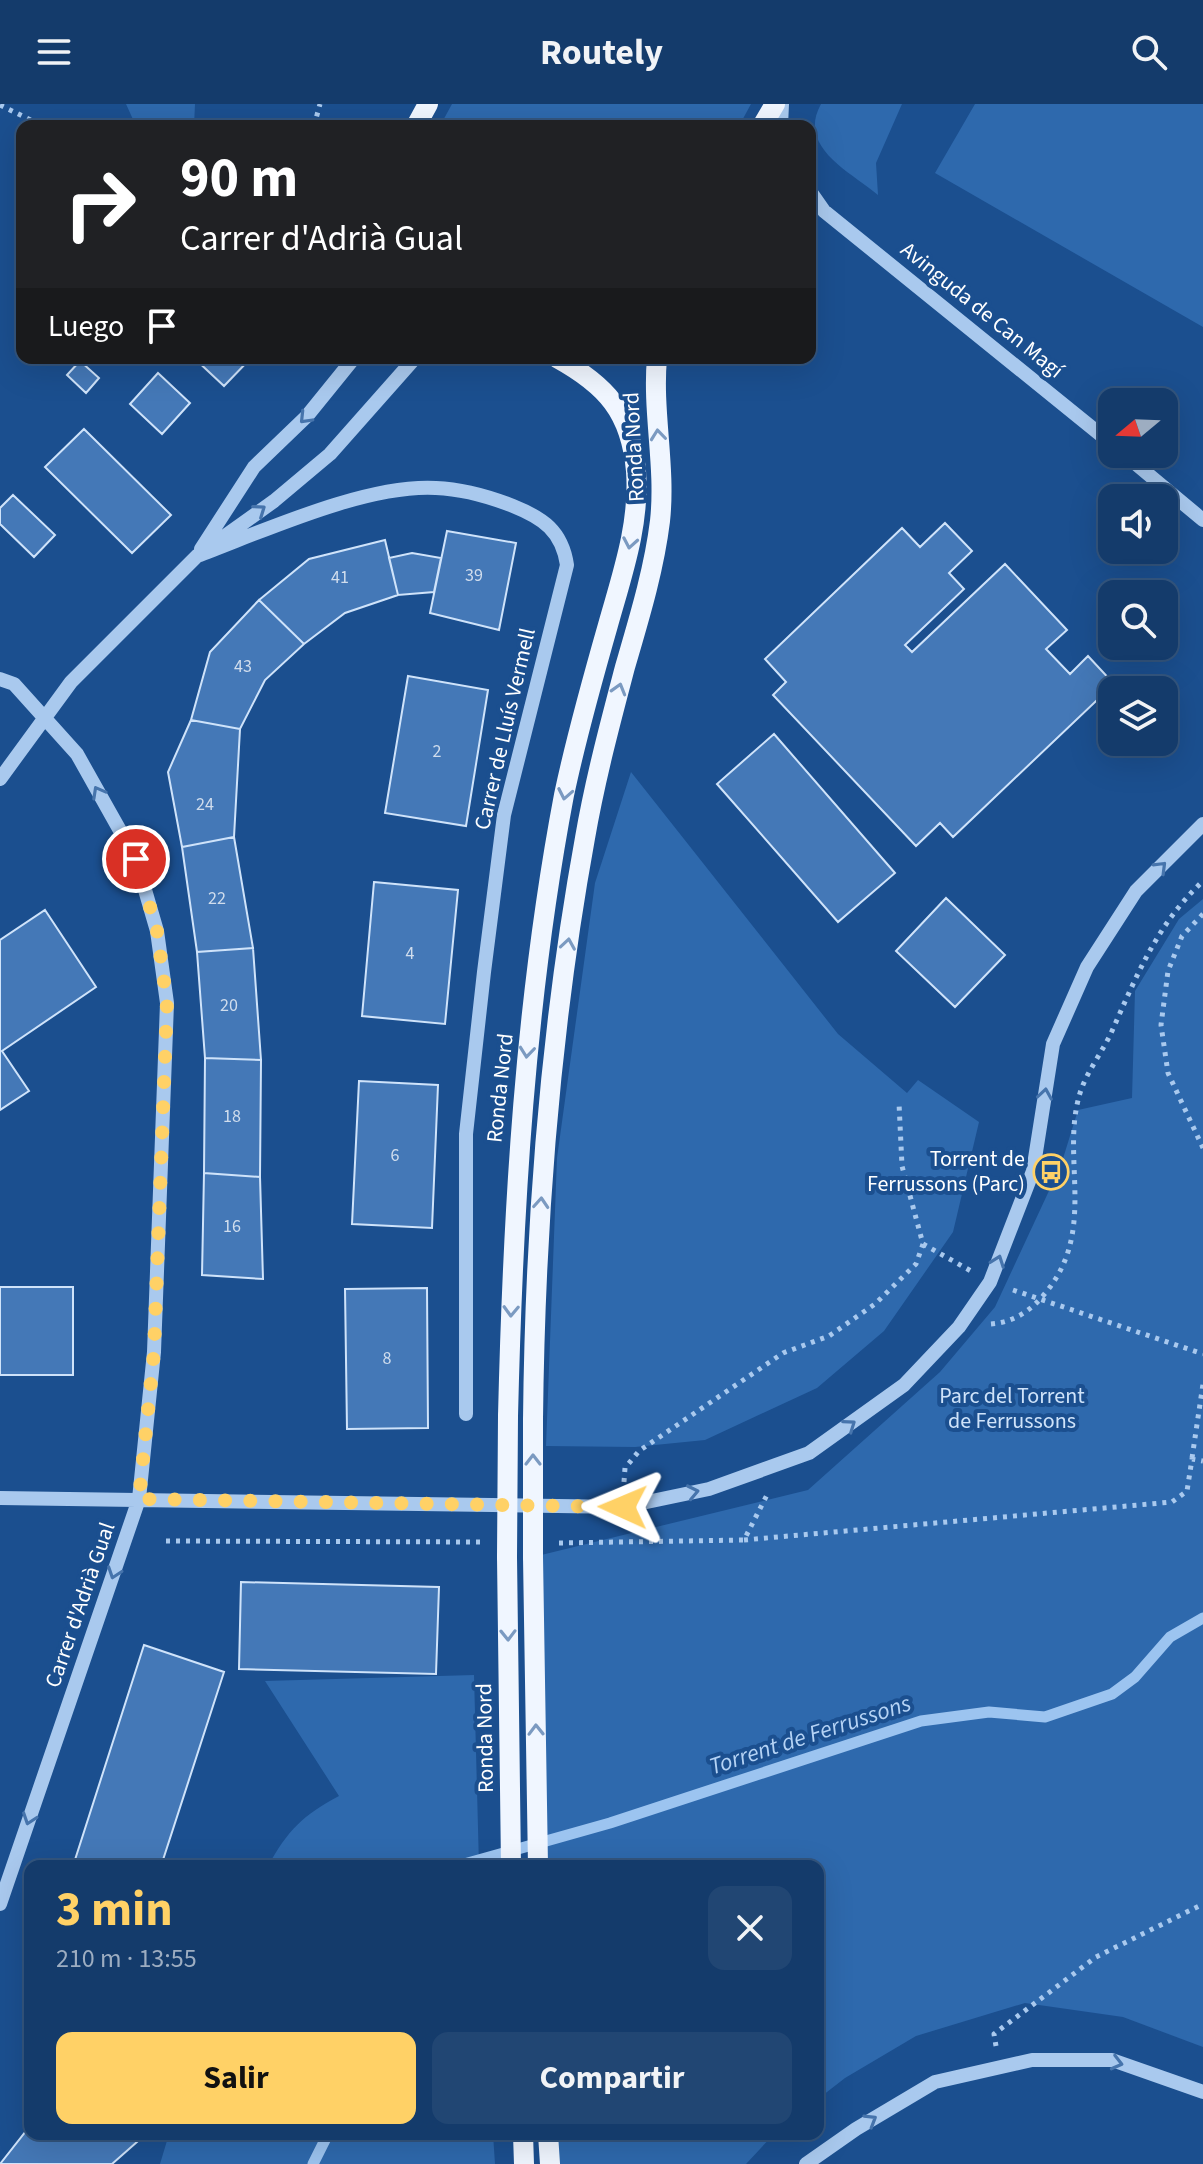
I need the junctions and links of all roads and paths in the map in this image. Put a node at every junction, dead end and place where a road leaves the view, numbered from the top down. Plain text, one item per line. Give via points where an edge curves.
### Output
1 (0, 105) edge
2 (31, 120) edge
3 (817, 210) edge
4 (349, 364) edge
5 (410, 364) edge
6 (567, 364) edge
7 (656, 364) edge
8 (1098, 433) edge
9 (1141, 468) edge
10 (1201, 517) edge
11 (197, 556) junction
12 (0, 679) edge
13 (45, 718) junction
14 (0, 779) edge
15 (1203, 824) edge
16 (1203, 881) edge
17 (1203, 914) edge
18 (899, 1103) dead end
19 (1203, 1148) edge
20 (923, 1244) junction
21 (990, 1282) junction
22 (1041, 1299) junction
23 (959, 1327) junction
24 (1203, 1354) edge
25 (1203, 1384) edge
26 (466, 1414) dead end
27 (1192, 1459) junction
28 (1203, 1461) edge
29 (783, 1465) junction
30 (0, 1498) edge
31 (139, 1499) junction
32 (623, 1507) junction
33 (744, 1540) junction
34 (166, 1541) dead end
35 (490, 1542) dead end
36 (552, 1543) dead end
37 (511, 1860) edge
38 (538, 1860) edge
39 (0, 1904) edge
40 (1203, 1904) edge
41 (1000, 2067) junction
42 (1203, 2092) edge
43 (523, 2140) edge
44 (548, 2140) edge
45 (524, 2164) edge
46 (550, 2164) edge
47 (806, 2164) edge

1 - 2 path
3 - 8 street, Avinguda de Can Magí
4 -> 11 street via 307,416 254,467
11 -> 5 street via 330,454
6 -> 37 main road, Ronda Nord, bridge via 603,387 619,411 636,469 636,508 564,796 535,985 516,1165 508,1416
38 -> 7 main road, Ronda Nord, bridge via 533,1557 537,1253 554,1047 585,838 660,520
9 - 10 street
11 - 13 street via 71,682
11 - 26 street, Carrer de Lluís Vermell via 379,494 436,488 494,499 541,517 564,548 567,565 504,815 466,1134
12 - 13 street, Carrer d'Adrià Gual via 14,684
13 - 14 street
31 -> 13 street, Carrer d'Adrià Gual via 154,1352 167,1003 157,931 136,859 77,754
21 -> 15 street via 1033,1171 1053,1044 1087,967 1136,891
16 - 22 path via 1177,906 1145,954 1080,1092 1071,1243 1057,1278
17 - 19 path via 1182,936 1168,971 1161,1025 1168,1073
18 - 20 path via 902,1166
20 - 21 path
20 - 32 path via 916,1264 875,1304 829,1336 783,1353 639,1451 625,1468
21 - 22 path
21 - 23 street
22 - 23 path via 1008,1323
22 - 24 path
29 -> 23 street via 809,1453 904,1385
25 - 27 path
27 - 28 path
27 - 33 path via 1187,1491 1172,1502
32 -> 29 street via 709,1489
29 - 33 path
30 - 31 street
31 - 32 street
31 -> 39 street, Carrer d'Adrià Gual
33 - 36 path
34 - 35 path
40 - 41 path via 1096,1957 994,2034
41 -> 42 street via 1032,2060 1112,2060
47 -> 41 street via 935,2082
43 - 45 main road
44 - 46 main road

